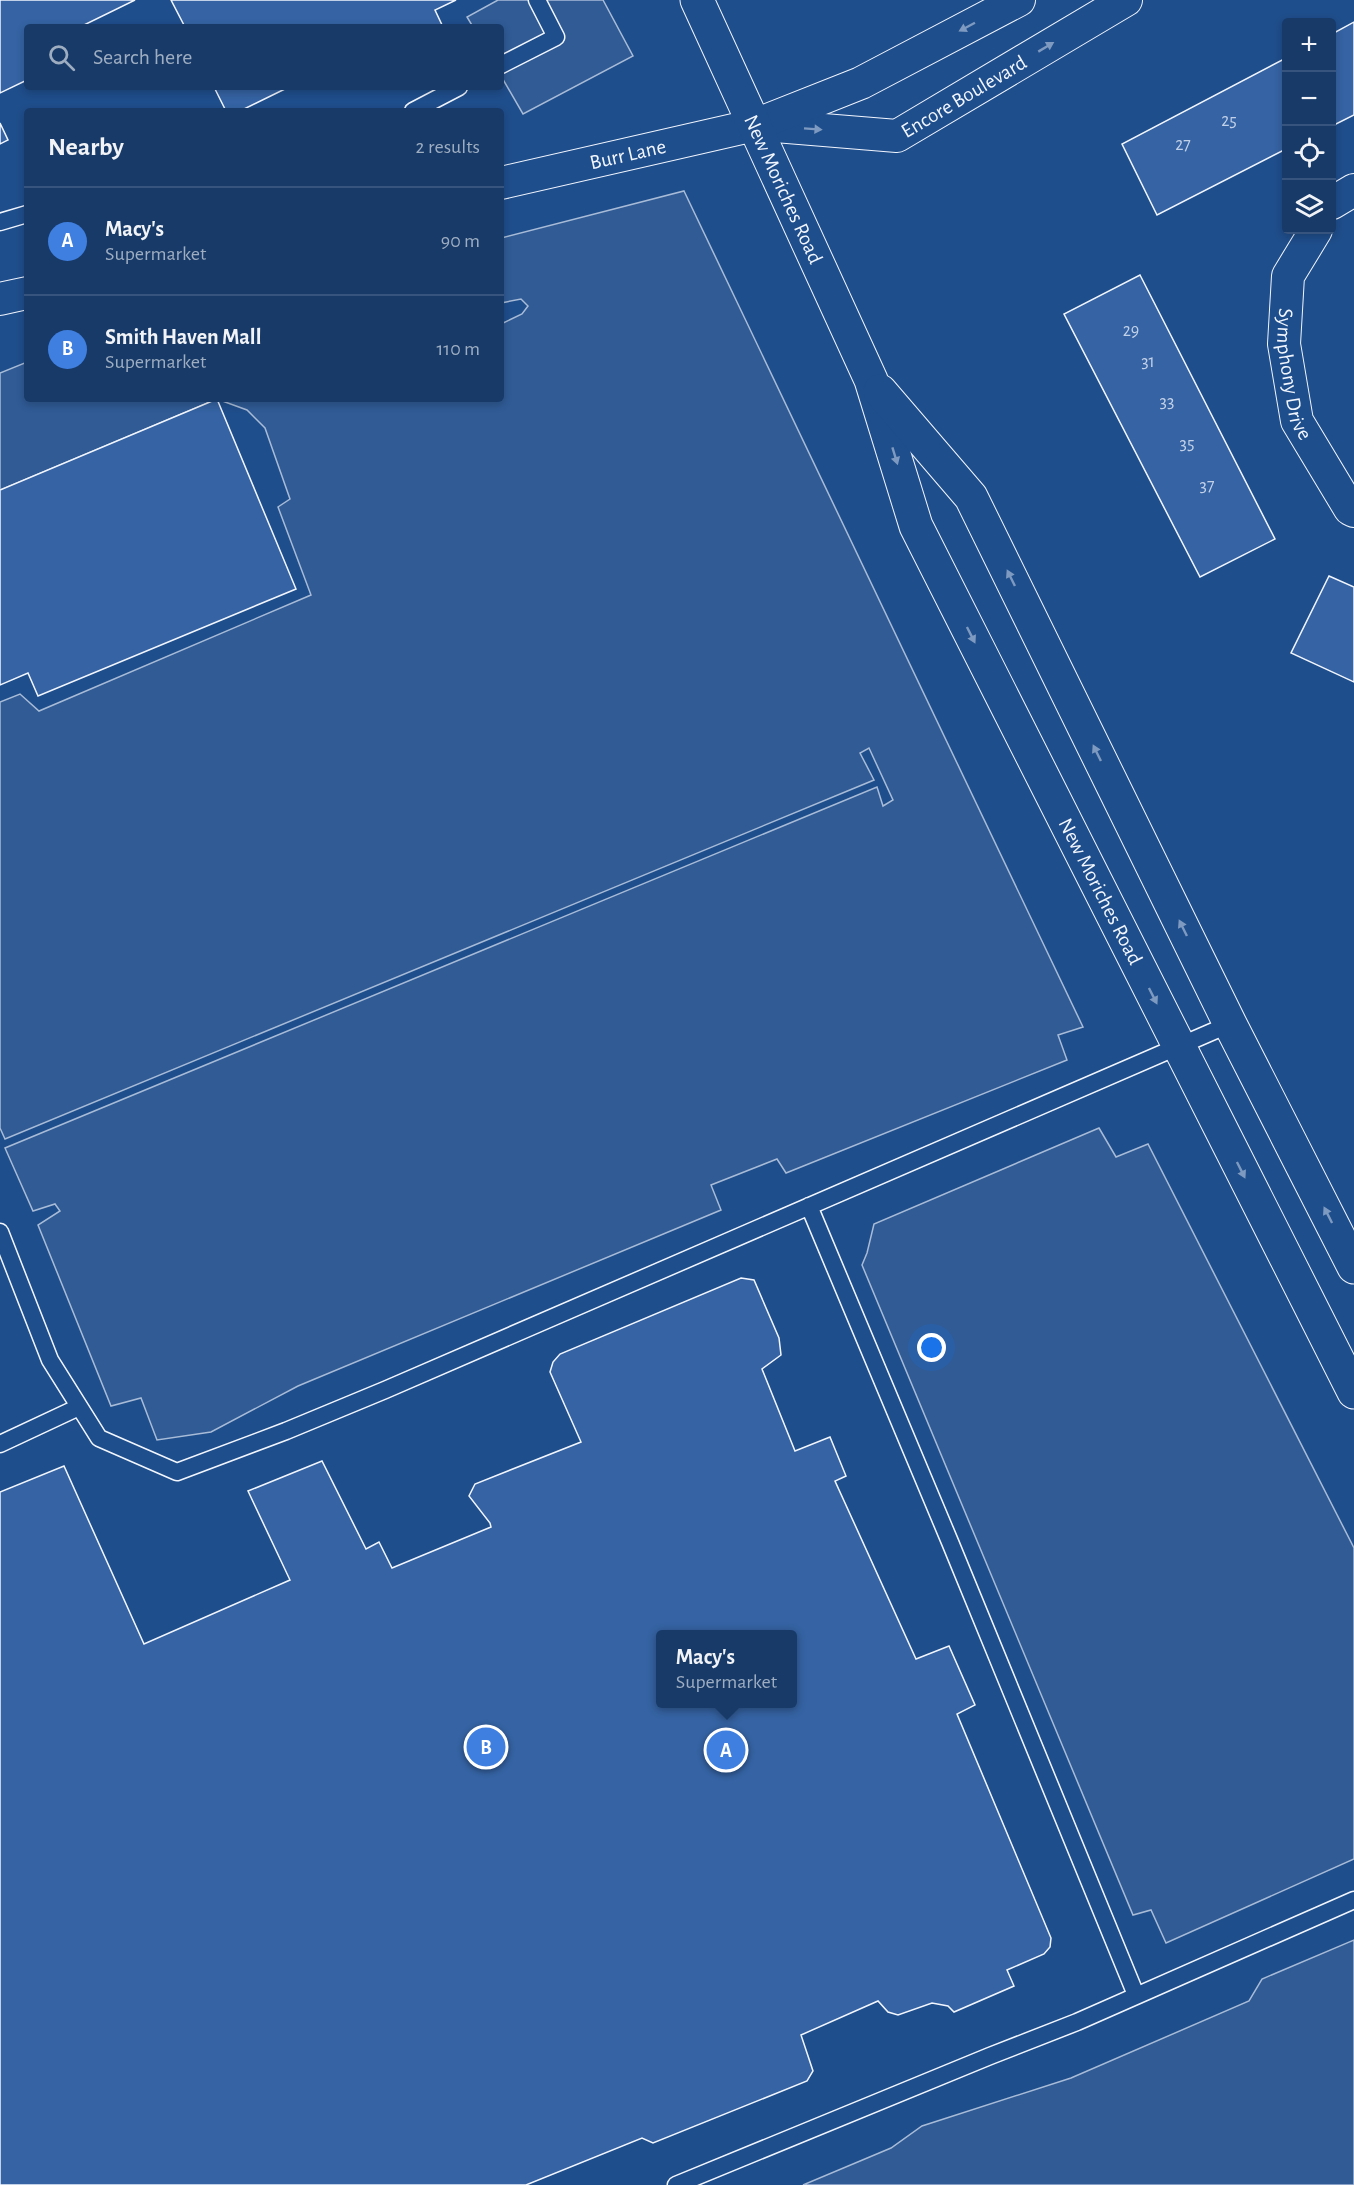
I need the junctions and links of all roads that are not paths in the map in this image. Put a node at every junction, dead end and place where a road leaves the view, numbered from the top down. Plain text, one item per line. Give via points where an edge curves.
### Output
1 (537, 0) edge
2 (697, 0) edge
3 (1019, 0) edge
4 (1126, 0) edge
5 (504, 63) edge
6 (453, 90) edge
7 (419, 108) edge
8 (755, 124) junction
9 (504, 182) edge
10 (1354, 190) edge
11 (1336, 201) edge
12 (24, 215) edge
13 (0, 222) edge
14 (1314, 234) edge
15 (24, 294) edge
16 (0, 299) edge
17 (872, 380) junction
18 (1354, 511) edge
19 (1230, 1024) junction
20 (1178, 1046) junction
21 (809, 1206) junction
22 (0, 1232) edge
23 (1354, 1267) edge
24 (1354, 1392) edge
25 (79, 1407) junction
26 (0, 1444) edge
27 (1354, 1900) edge
28 (1137, 1995) junction
29 (676, 2185) edge

1 - 5 lane via 556,37
2 - 8 main road, New Moriches Road
3 -> 8 street via 861,83
8 -> 4 street, Encore Boulevard via 897,136
6 - 7 lane
8 - 9 street, Burr Lane
8 - 17 main road, New Moriches Road
10 - 11 street
12 - 13 lane
14 - 18 street, Symphony Drive via 1288,276 1284,344 1297,421
15 - 16 street
19 -> 17 main road, New Moriches Road via 971,497
17 -> 20 main road, New Moriches Road via 916,526
19 - 20 lane
23 -> 19 main road, New Moriches Road
20 - 21 lane
20 -> 24 main road, New Moriches Road
21 - 25 lane via 385,1390 177,1472 99,1438
21 - 28 lane
22 - 25 lane via 50,1360
25 - 26 lane
27 - 28 lane
28 - 29 lane

